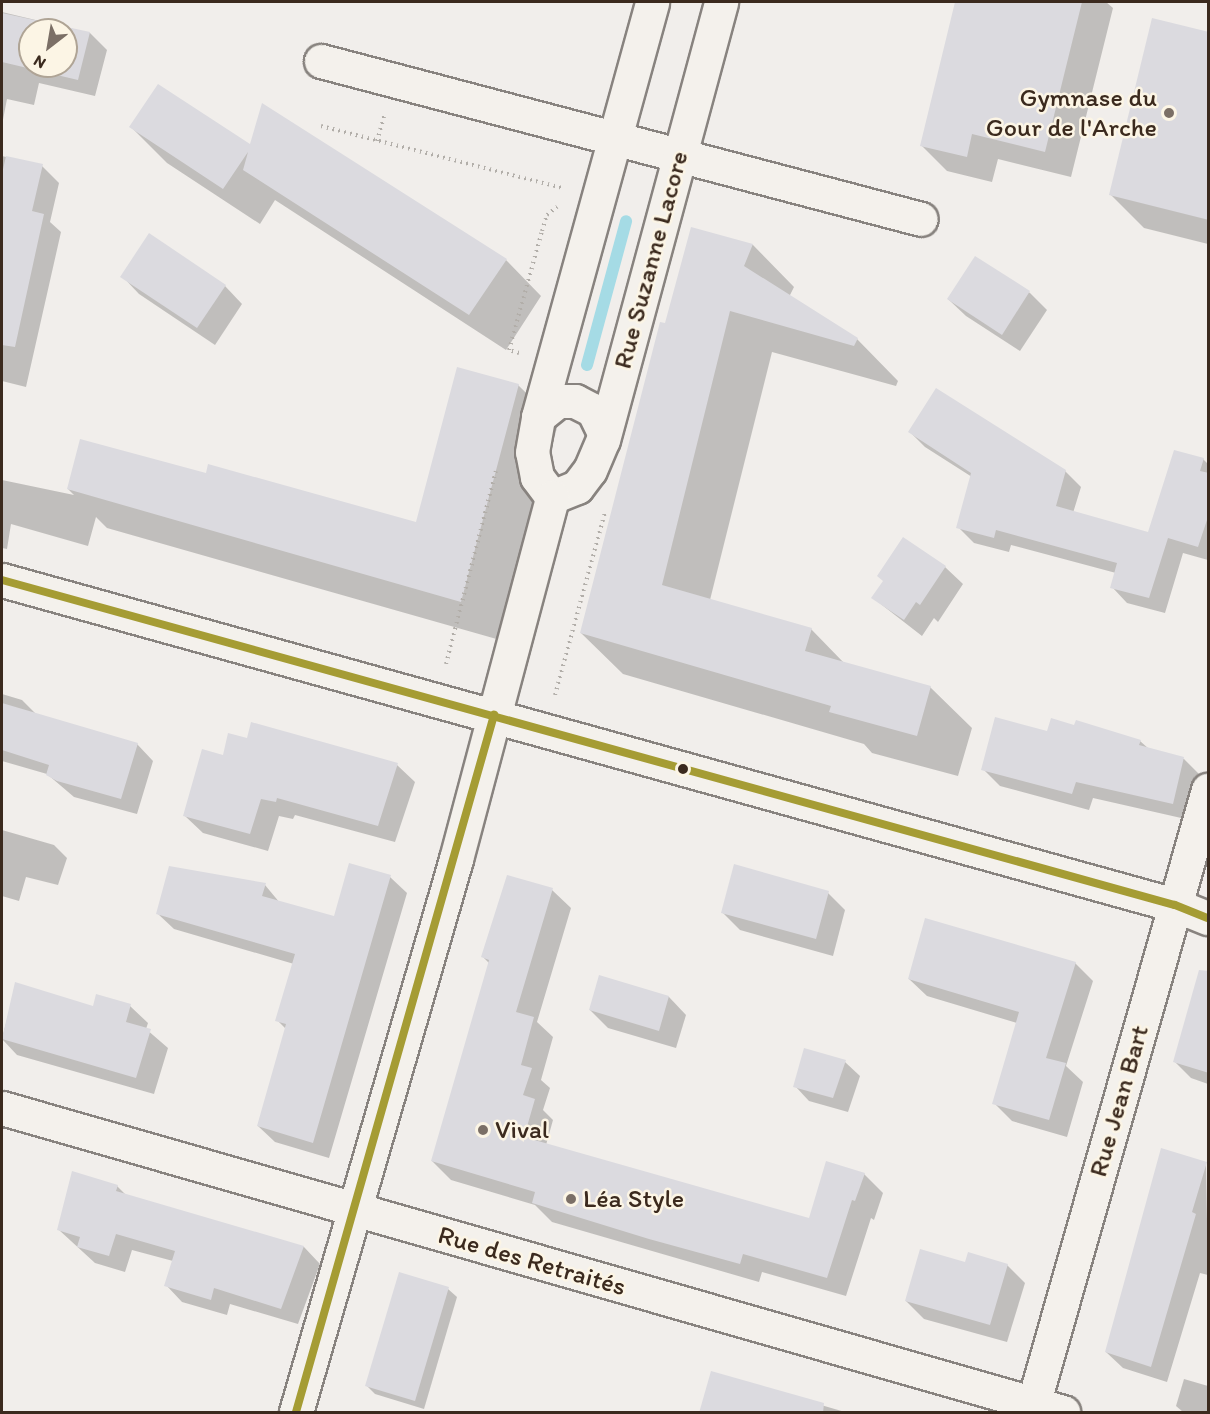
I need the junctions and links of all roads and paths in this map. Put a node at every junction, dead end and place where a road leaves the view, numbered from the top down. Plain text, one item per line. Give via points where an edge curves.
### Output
1 (652, 2) edge
2 (721, 2) edge
3 (321, 61) dead end
4 (387, 105) dead end
5 (321, 126) dead end
6 (615, 138) junction
7 (377, 141) junction
8 (679, 155) junction
9 (573, 190) dead end
10 (921, 219) dead end
11 (538, 417) junction
12 (604, 434) junction
13 (552, 497) junction
14 (2, 580) edge
15 (494, 715) junction
16 (1209, 790) edge
17 (1175, 905) junction
18 (1209, 918) edge
19 (2, 1108) edge
20 (353, 1210) junction
21 (1043, 1410) edge
22 (296, 1413) edge

1 - 6 street
2 - 8 street, Rue Suzanne Lacore
3 - 6 street
4 - 7 path
5 - 7 path
6 - 8 street
6 - 11 street
7 - 9 path
8 - 10 street
8 - 12 street, Rue Suzanne Lacore
11 - 12 street via 558,400 575,401 593,410
11 - 13 street via 532,452 537,477
12 - 13 street, Rue Suzanne Lacore via 590,470 577,486
13 - 15 street
14 - 15 street
15 - 17 street
15 - 20 street
16 - 17 street, Rue Jean Bart
17 - 18 street
17 - 21 street, Rue Jean Bart
19 - 20 street, Rue des Retraités
20 - 21 street, Rue des Retraités
20 - 22 street

